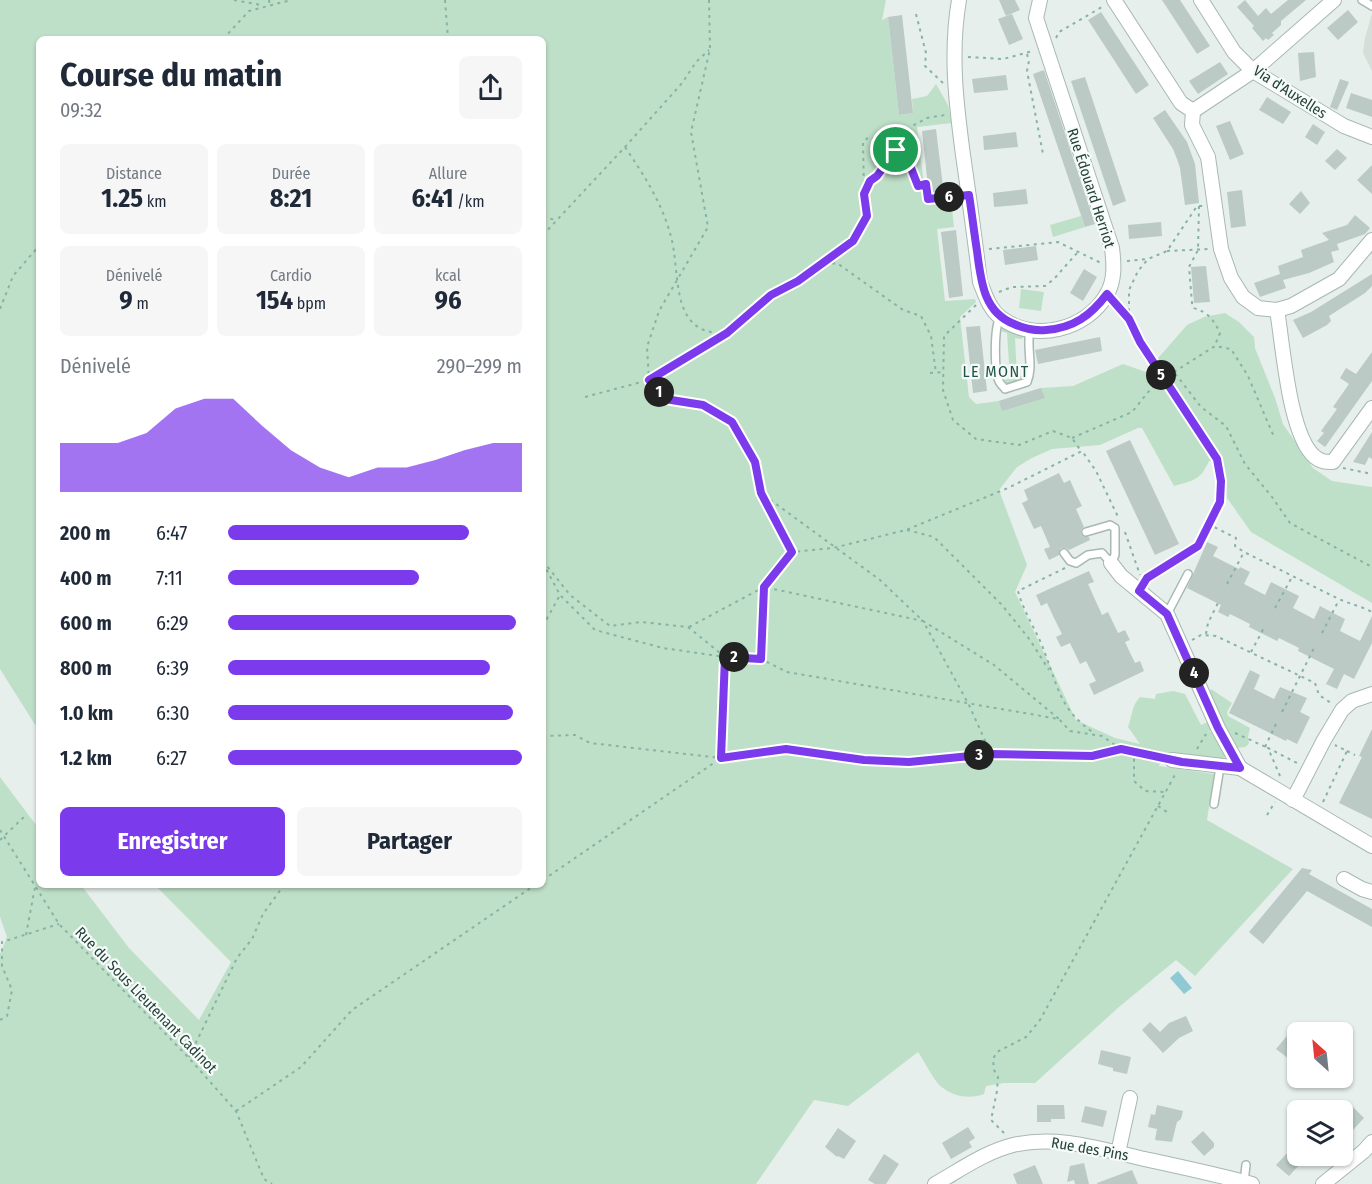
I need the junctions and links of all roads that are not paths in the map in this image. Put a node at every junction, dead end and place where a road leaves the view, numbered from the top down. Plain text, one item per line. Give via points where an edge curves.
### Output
1 (959, 0) edge
2 (1040, 0) edge
3 (1114, 0) edge
4 (1201, 0) edge
5 (1334, 0) edge
6 (1362, 0) edge
7 (1372, 6) edge
8 (1253, 71) junction
9 (1192, 111) junction
10 (1372, 137) edge
11 (1372, 240) edge
12 (1277, 310) junction
13 (1000, 318) junction
14 (1030, 330) junction
15 (1372, 408) edge
16 (1086, 532) dead end
17 (1064, 553) dead end
18 (1111, 563) junction
19 (1188, 574) dead end
20 (1167, 614) junction
21 (1372, 694) edge
22 (1177, 761) road end
23 (1220, 767) junction
24 (1240, 768) junction
25 (1293, 800) junction
26 (1214, 804) dead end
27 (1372, 846) edge
28 (1344, 879) dead end
29 (1372, 892) edge
30 (1130, 1098) dead end
31 (1372, 1142) edge
32 (1118, 1153) junction
33 (1246, 1165) dead end
34 (1248, 1183) edge
35 (935, 1184) edge
36 (1323, 1184) edge

1 - 13 street via 953,55 958,112 980,282
2 - 14 street, Rue Édouard Herriot via 1036,18 1114,262 1107,294 1094,310 1063,328
3 - 9 street via 1180,103
4 - 8 street, Via d'Auxelles via 1234,52
5 - 8 street
6 - 7 lane
8 - 9 street
8 - 10 street, Via d'Auxelles via 1344,126
9 - 12 street via 1192,125 1208,157 1221,249 1231,278 1243,297 1258,308
11 - 12 street via 1339,279
12 - 15 street via 1296,422 1314,457 1333,462
13 - 14 street, Rue Édouard Herriot
13 - 14 lane via 996,324 996,348 999,382 1005,388 1027,382
16 - 18 lane via 1110,525 1115,528 1115,555
17 - 18 lane via 1076,563 1088,555 1102,554
18 - 20 street
19 - 20 lane
20 - 24 street
21 - 25 street via 1352,701 1342,710
22 - 23 street
23 - 24 street
23 - 26 lane
24 - 25 street
25 - 27 street
28 - 29 street
30 - 32 street
31 - 36 street
32 - 34 street, Rue des Pins
32 - 35 street, Rue des Pins via 1072,1142 1012,1145 985,1155
33 - 34 lane

